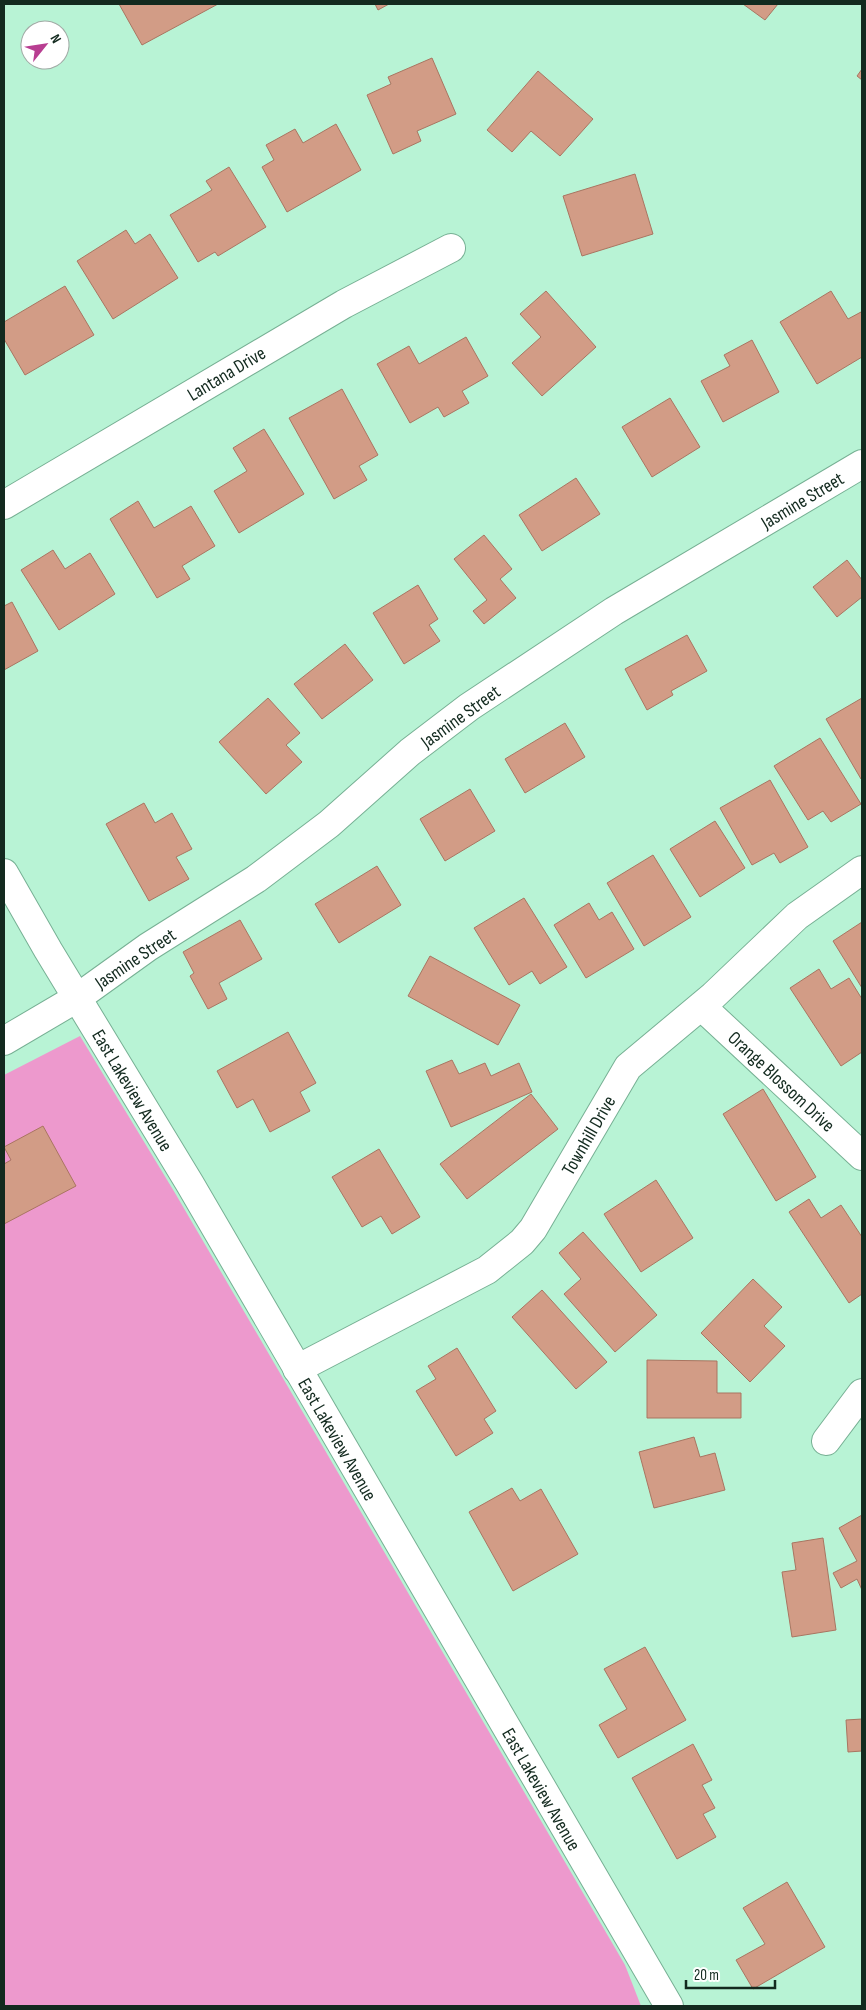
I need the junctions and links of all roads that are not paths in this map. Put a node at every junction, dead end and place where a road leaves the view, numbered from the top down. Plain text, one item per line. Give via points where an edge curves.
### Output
1 (451, 248) dead end
2 (862, 464) edge
3 (4, 505) edge
4 (862, 870) edge
5 (4, 873) edge
6 (77, 998) junction
7 (701, 1006) junction
8 (4, 1041) edge
9 (862, 1156) edge
10 (298, 1369) junction
11 (862, 1393) edge
12 (826, 1441) dead end
13 (669, 2006) edge

1 - 3 street, Lantana Drive via 344,304
2 - 6 street, Jasmine Street via 614,611 469,708 410,752 329,824 256,879 148,947
4 - 7 street, Townhill Drive via 798,916
5 - 6 street, East Lakeview Avenue
6 - 8 street, Jasmine Street
6 - 10 street, East Lakeview Avenue
7 - 9 street, Orange Blossom Drive
7 - 10 street, Townhill Drive via 628,1067 533,1230 522,1242 487,1270
10 - 13 street, East Lakeview Avenue
11 - 12 street

